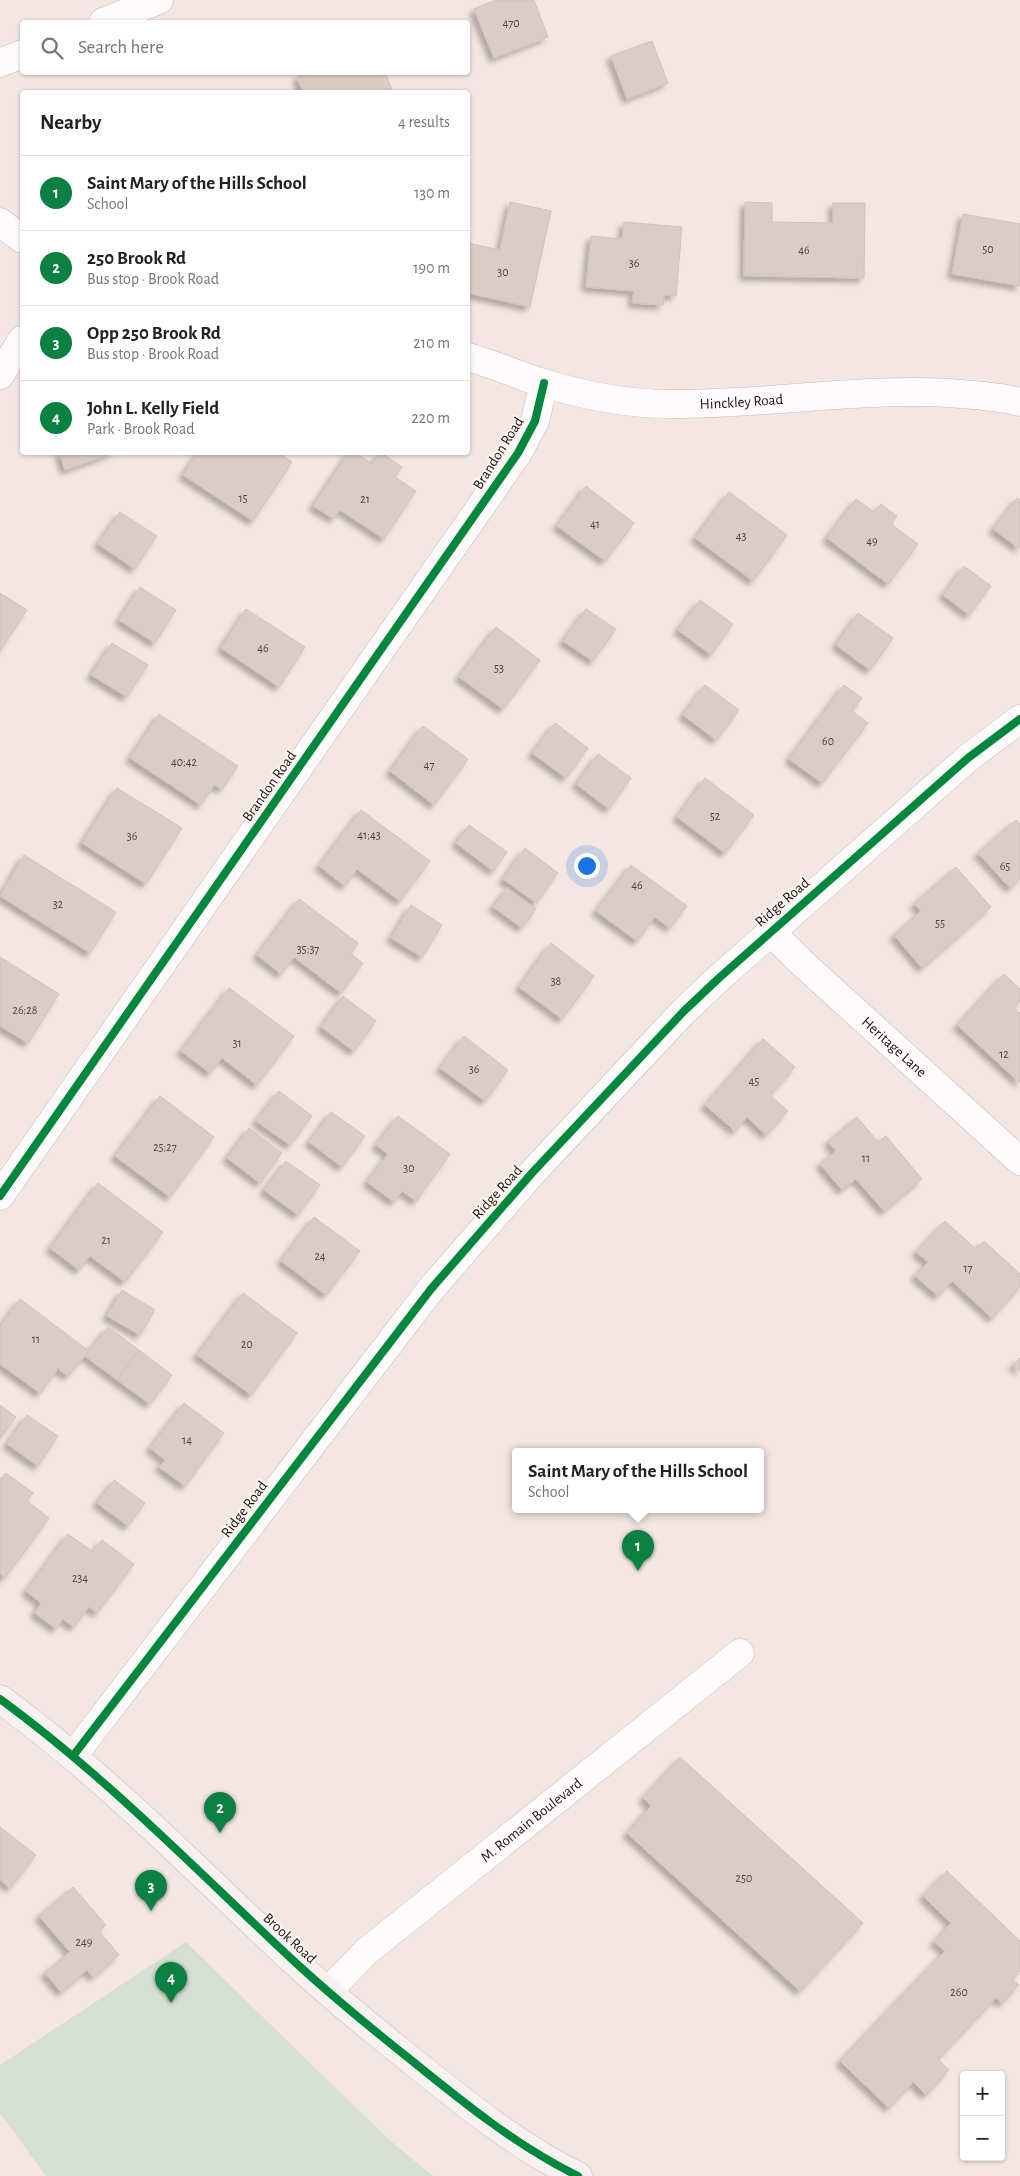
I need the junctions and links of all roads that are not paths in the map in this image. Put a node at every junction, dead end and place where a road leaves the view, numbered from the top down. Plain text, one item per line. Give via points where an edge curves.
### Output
1 (159, 0) edge
2 (108, 20) edge
3 (20, 55) edge
4 (0, 63) edge
5 (0, 222) edge
6 (20, 237) edge
7 (20, 343) edge
8 (470, 358) edge
9 (0, 375) edge
10 (544, 383) junction
11 (1020, 402) edge
12 (1020, 719) edge
13 (770, 931) junction
14 (1020, 1161) edge
15 (0, 1196) edge
16 (740, 1653) dead end
17 (0, 1699) edge
18 (73, 1756) junction
19 (328, 1992) junction
20 (578, 2176) edge

1 - 2 street
3 - 4 street
5 - 6 street
7 - 9 street
8 - 10 street, Hinckley Road
10 - 11 street, Hinckley Road via 623,400 667,404 893,392 976,395
10 - 15 street, Brandon Road via 535,421 518,453
12 - 13 street, Ridge Road via 968,758
13 - 14 street, Heritage Lane
13 - 18 street, Ridge Road via 678,1018 459,1256
16 - 19 street, M. Romain Boulevard via 368,1951
17 - 18 main road, Brook Road
18 - 19 main road, Brook Road via 120,1796
19 - 20 main road, Brook Road via 504,2133

